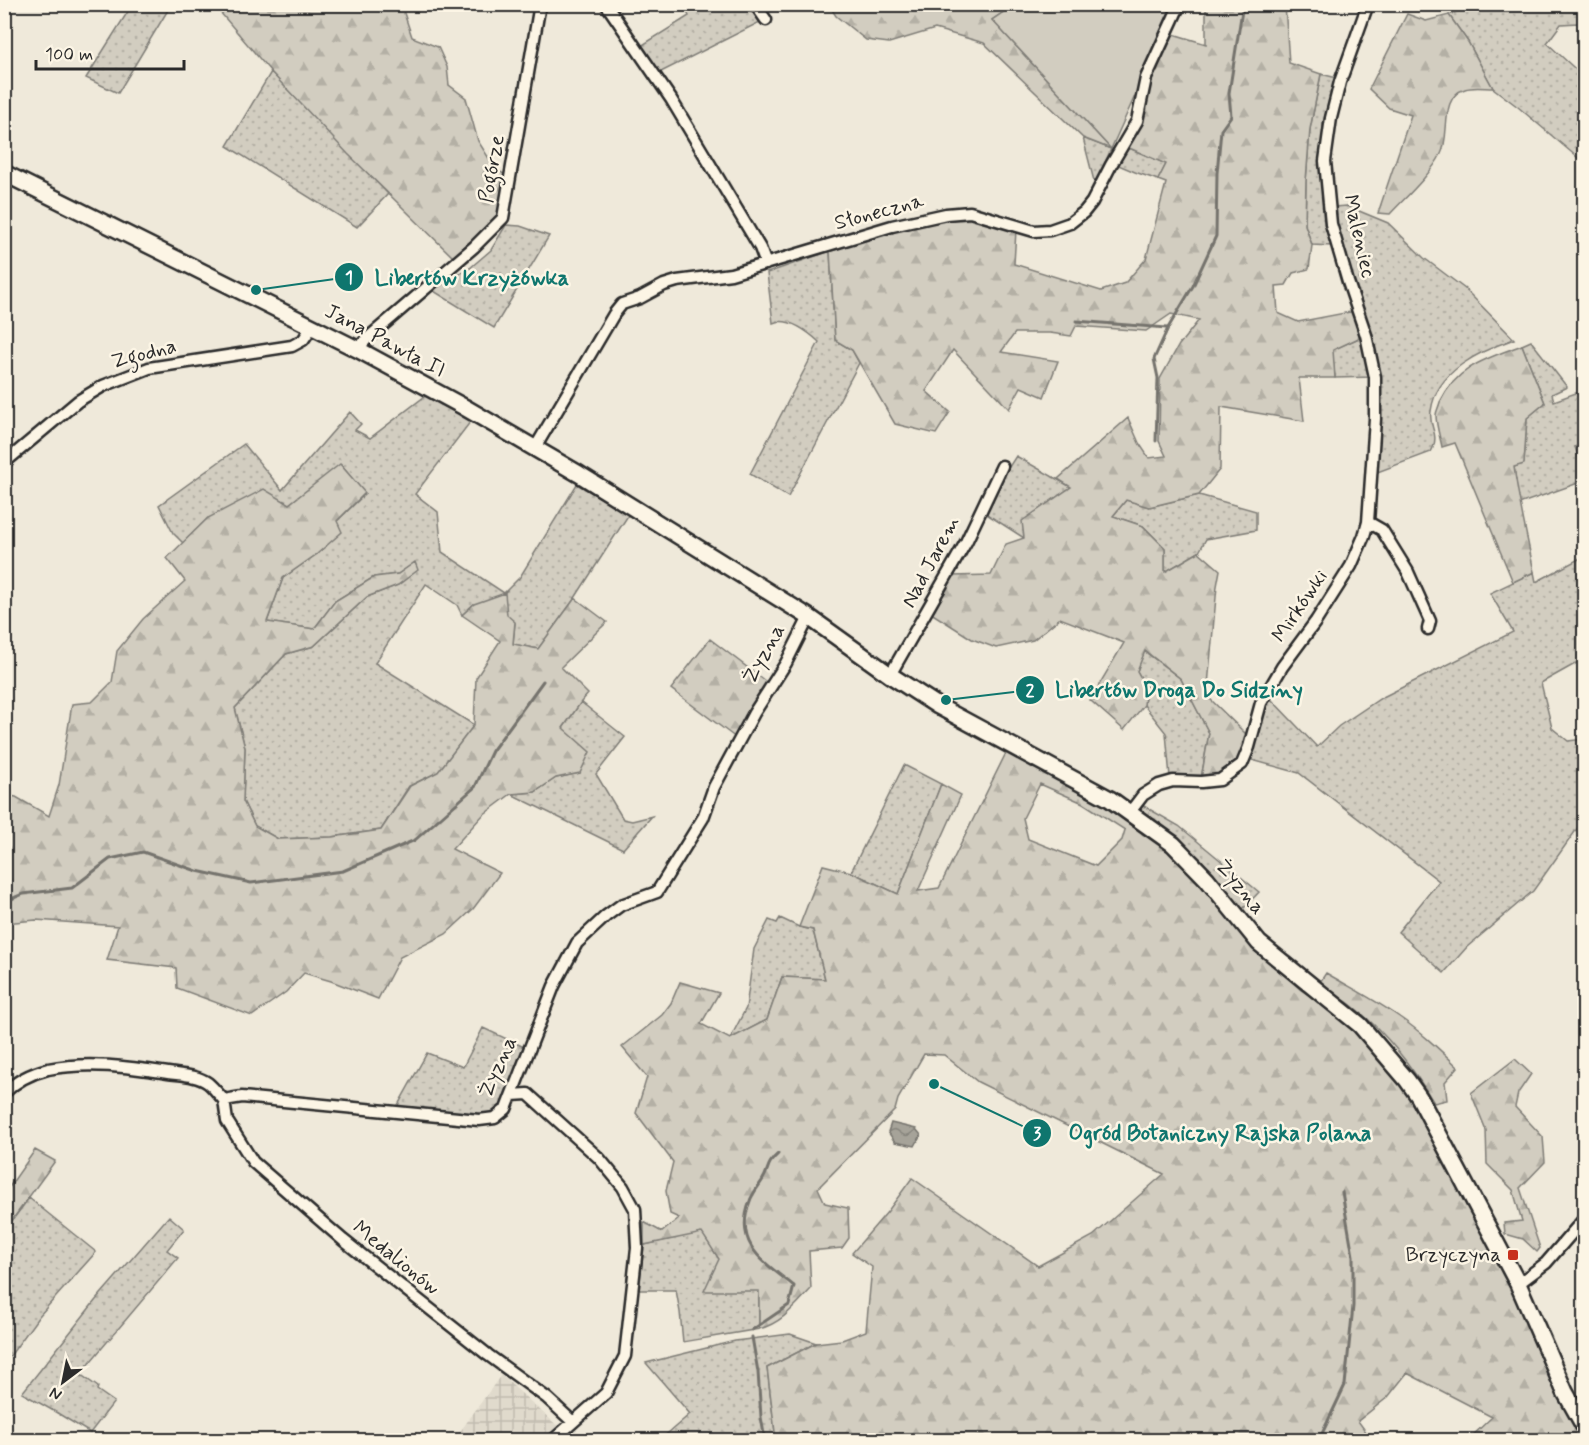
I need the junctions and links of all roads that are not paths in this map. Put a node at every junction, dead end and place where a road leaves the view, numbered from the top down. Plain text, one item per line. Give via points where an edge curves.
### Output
1 (540, 4) edge
2 (606, 4) edge
3 (755, 4) edge
4 (1180, 4) edge
5 (1368, 4) edge
6 (766, 20) dead end
7 (4, 173) edge
8 (766, 264) junction
9 (312, 327) junction
10 (357, 349) junction
11 (535, 448) junction
12 (4, 463) edge
13 (1002, 466) dead end
14 (1370, 479) joint
15 (1368, 522) junction
16 (671, 531) joint
17 (808, 617) junction
18 (1428, 629) dead end
19 (891, 675) junction
20 (1130, 812) junction
21 (4, 1093) edge
22 (512, 1095) junction
23 (224, 1100) junction
24 (1584, 1220) edge
25 (1518, 1284) junction
26 (573, 1422) junction
27 (1584, 1425) edge
28 (553, 1440) edge

1 - 10 street, Pogórze via 503,218
2 - 8 street via 671,99
3 - 6 street
4 - 8 street, Słoneczna via 1146,78 1137,121 1092,202 1070,223 1058,229 1034,231 970,212 946,214
5 - 14 street, Maleniec via 1330,118 1325,161 1331,224 1375,377
7 - 9 street, Jana Pawła II
8 - 11 street, Słoneczna via 731,274 677,281 622,304
9 - 10 street, Jana Pawła II
9 - 12 street, Zgodna via 303,340 292,346 149,369 103,386 78,401
10 - 11 street, Jana Pawła II
11 - 16 street, Jana Pawła II
13 - 19 street, Nad Jarem via 966,542
14 - 15 street, Mirkówki
15 - 18 street via 1382,530 1408,572 1430,621
15 - 20 street, Mirkówki via 1351,566 1261,703 1242,764 1220,780 1159,785 1143,795
16 - 17 street, Żyzna
17 - 19 street, Żyzna
17 - 22 street, Żyzna via 786,663 714,787 703,818 657,892 621,905 577,943 554,986
19 - 20 street, Żyzna via 938,706
20 - 25 street, Żyzna via 1173,844 1260,943 1360,1025 1407,1080
21 - 23 street via 13,1084 48,1069 101,1065 194,1076 208,1083
22 - 23 street, Żyzna via 506,1109 495,1118 479,1120 242,1097
22 - 26 street via 528,1094 567,1128 599,1158 635,1209 638,1248 625,1356 606,1393
23 - 26 street, Medalionów via 227,1121 253,1162 343,1240
24 - 25 street via 1546,1263
25 - 27 street, Żyzna via 1565,1392
26 - 28 street

